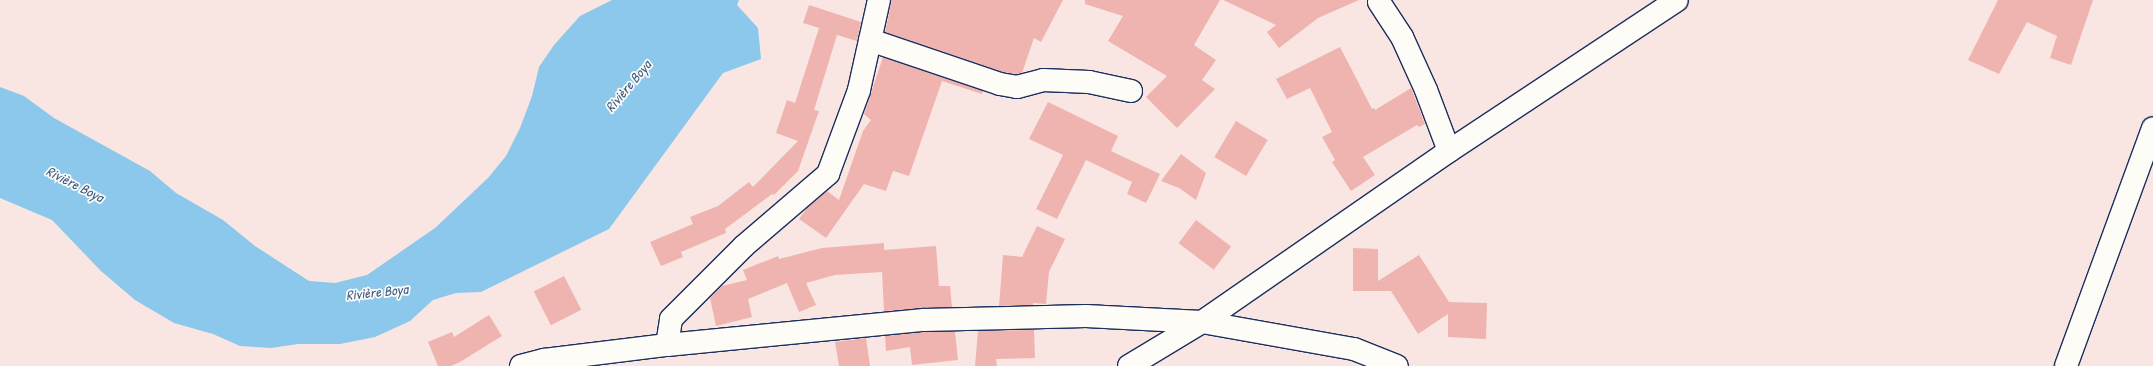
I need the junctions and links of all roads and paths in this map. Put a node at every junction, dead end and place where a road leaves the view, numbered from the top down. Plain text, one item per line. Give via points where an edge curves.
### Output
1 (879, 0) edge
2 (1677, 0) edge
3 (1379, 2) dead end
4 (870, 40) junction
5 (1131, 91) dead end
6 (2153, 128) edge
7 (1449, 151) junction
8 (1202, 322) junction
9 (667, 345) junction
10 (545, 363) edge
11 (521, 366) edge
12 (1129, 366) edge
13 (1397, 366) edge
14 (2066, 366) edge

1 - 4 street
2 - 7 street
3 - 7 street via 1402,37
4 - 5 street via 1000,84 1018,87 1043,80 1089,82
4 - 9 street via 859,90 828,174 744,246 671,319
6 - 14 street
7 - 8 street
8 - 9 street via 1086,316 924,320
8 - 12 street
8 - 13 street via 1354,349
9 - 10 street
10 - 11 street

